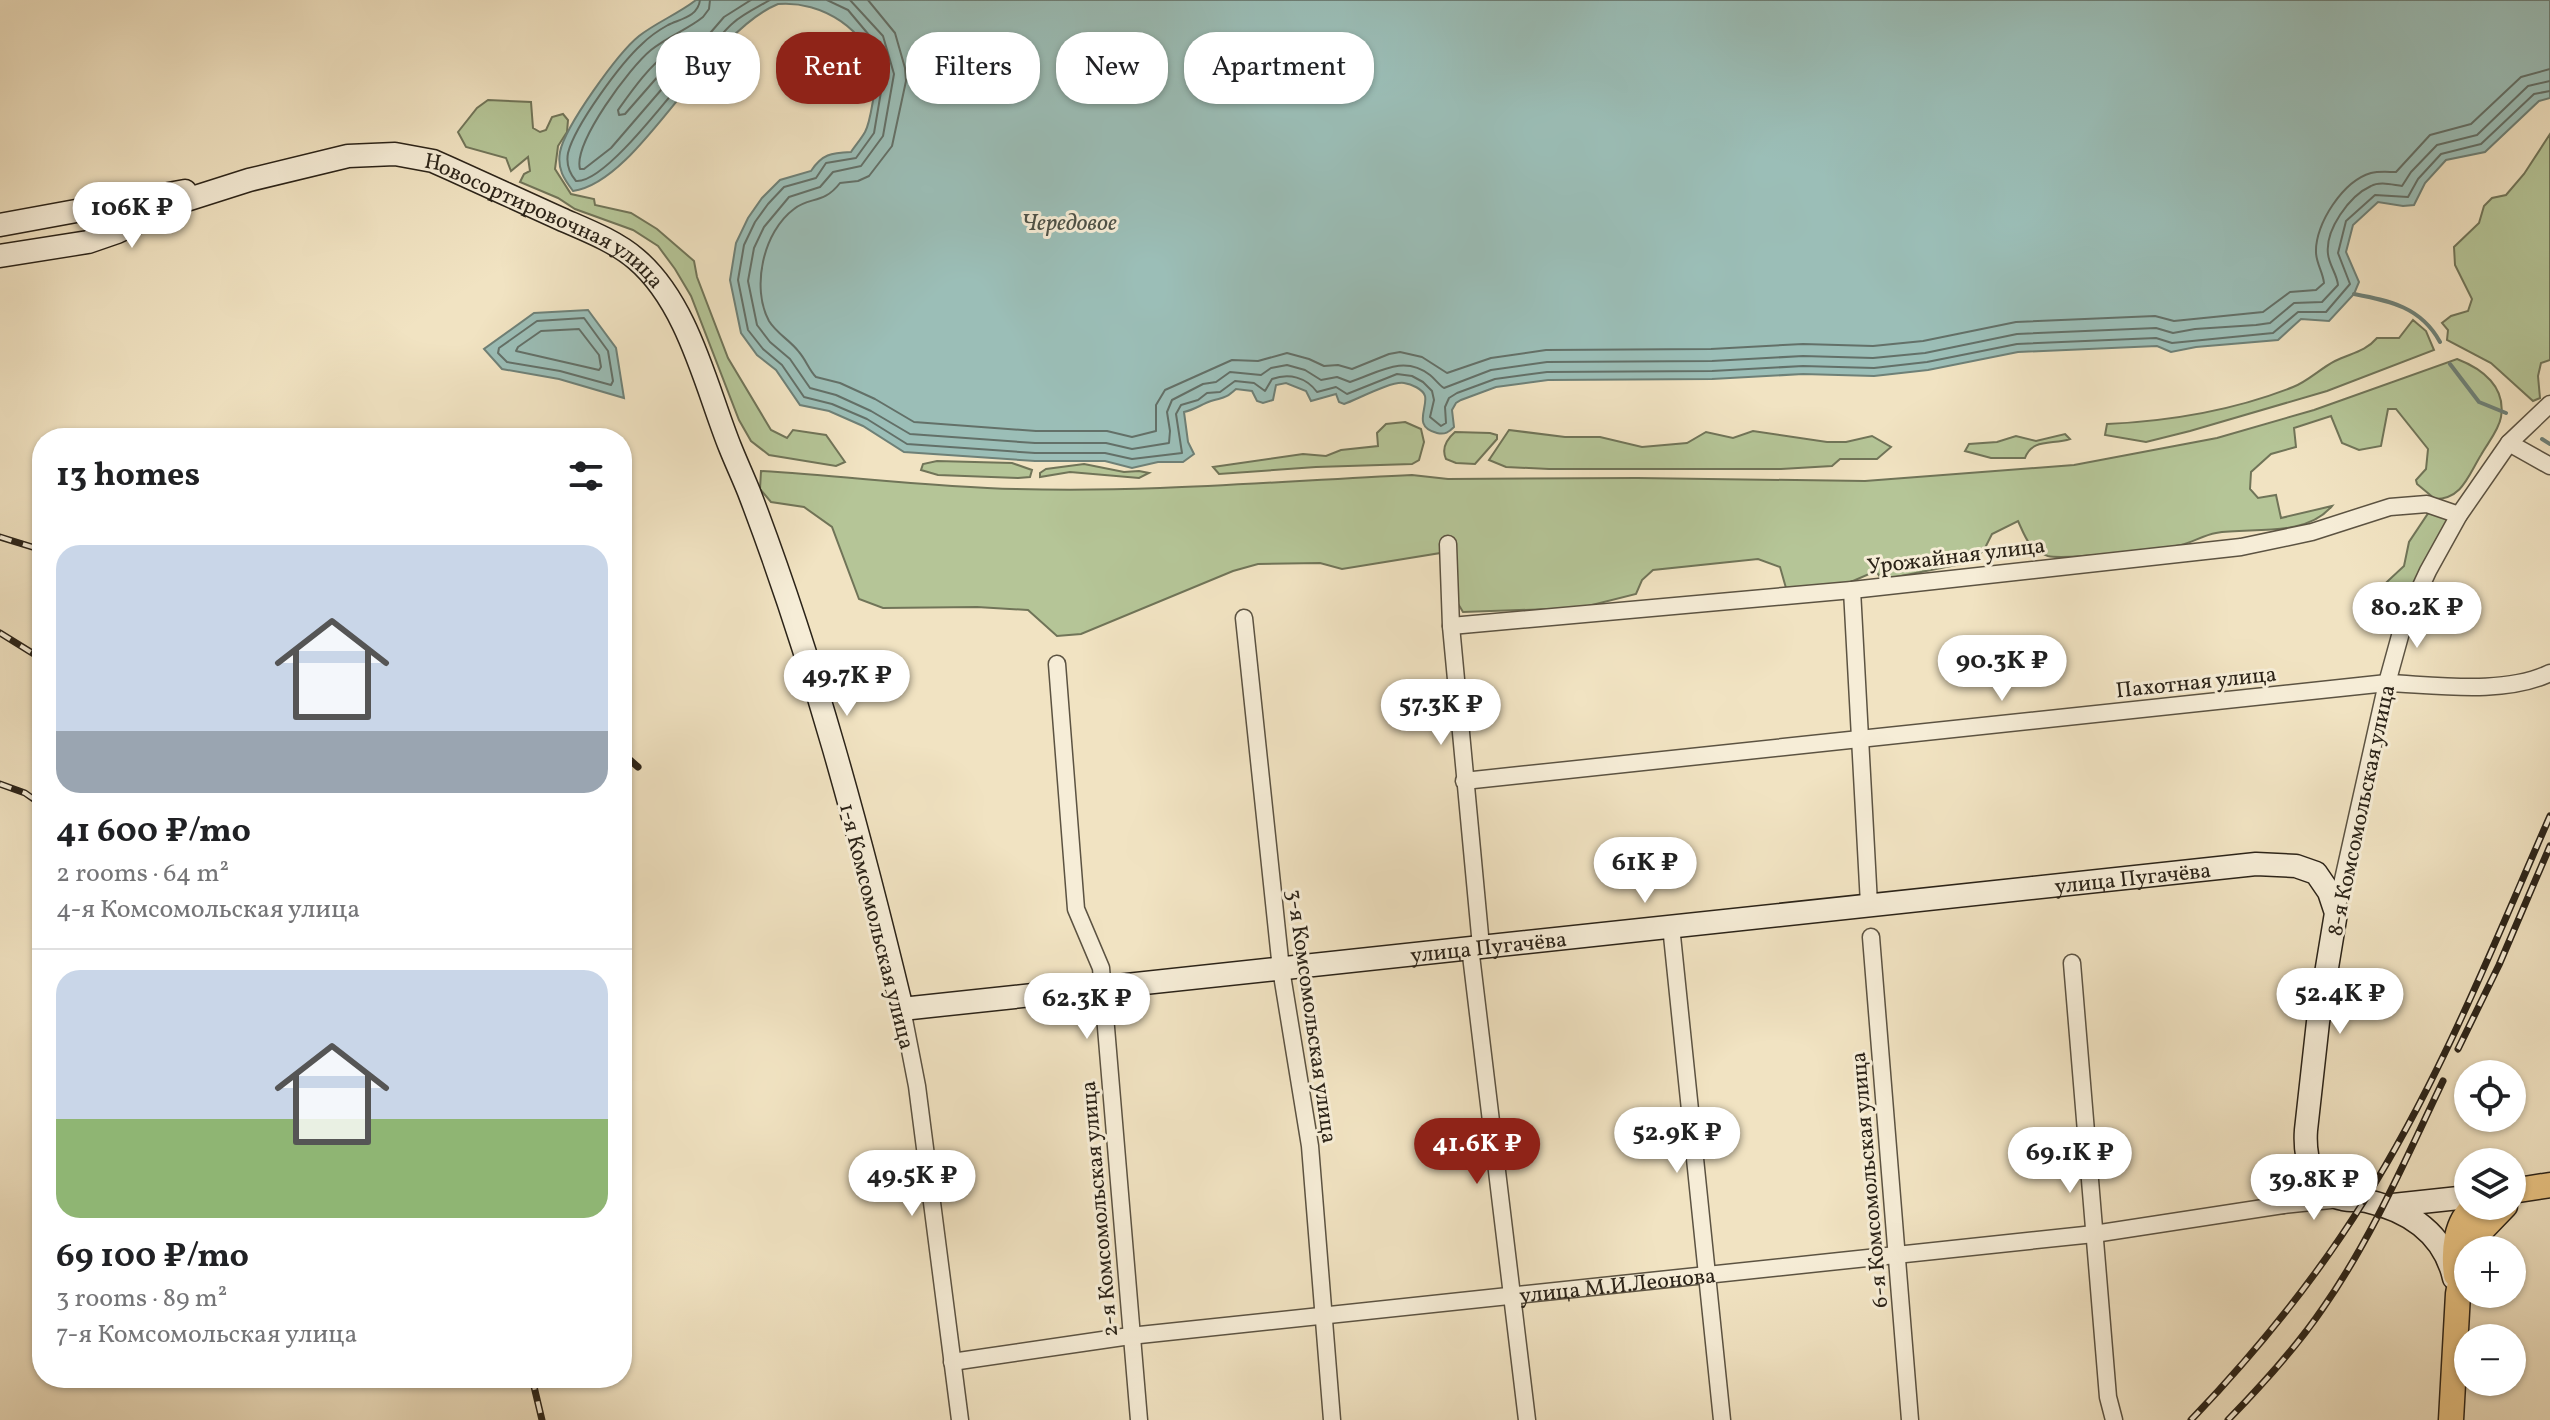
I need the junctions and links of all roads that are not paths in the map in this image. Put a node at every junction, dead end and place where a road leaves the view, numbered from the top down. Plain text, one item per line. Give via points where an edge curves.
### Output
1 (249, 180) junction
2 (0, 225) edge
3 (0, 256) edge
4 (2550, 404) edge
5 (2509, 443) junction
6 (730, 448) joint
7 (2550, 466) edge
8 (2459, 515) junction
9 (1448, 544) dead end
10 (1852, 590) junction
11 (1244, 618) dead end
12 (1451, 626) junction
13 (1057, 664) dead end
14 (2550, 673) edge
15 (2387, 683) junction
16 (1861, 738) junction
17 (1464, 781) junction
18 (2349, 851) junction
19 (2316, 873) junction
20 (1869, 904) junction
21 (2336, 913) junction
22 (1671, 926) junction
23 (1871, 937) dead end
24 (1475, 947) junction
25 (2072, 963) dead end
26 (1281, 969) junction
27 (1102, 989) junction
28 (902, 1009) junction
29 (2309, 1162) junction
30 (2342, 1199) junction
31 (2454, 1199) edge
32 (2440, 1201) junction
33 (2374, 1203) junction
34 (2283, 1205) junction
35 (2454, 1211) edge
36 (2459, 1220) edge
37 (2493, 1220) edge
38 (2425, 1226) junction
39 (2094, 1234) junction
40 (2478, 1236) edge
41 (1897, 1255) junction
42 (1708, 1275) junction
43 (2454, 1281) edge
44 (1512, 1295) junction
45 (2457, 1308) edge
46 (1324, 1316) junction
47 (1130, 1336) junction
48 (952, 1362) junction
49 (960, 1420) edge
50 (1139, 1420) edge
51 (1332, 1420) edge
52 (1527, 1420) edge
53 (1722, 1420) edge
54 (1910, 1420) edge
55 (2114, 1420) edge
56 (2451, 1420) edge

1 - 2 main road, Новосортировочная улица
1 - 3 main road, Новосортировочная улица via 183,201 88,242
1 - 6 main road, Новосортировочная улица via 348,156 395,154 433,161 604,238 636,259 677,314
4 - 5 street, 8-я Комсомольская улица
5 - 7 street
5 - 8 street, 8-я Комсомольская улица
6 - 28 main road, 1-я Комсомольская улица via 749,491 835,755
8 - 10 street, Урожайная улица via 2427,504 2390,507 2241,547
8 - 15 street, 8-я Комсомольская улица via 2403,625
9 - 12 street
10 - 12 street, Урожайная улица
10 - 16 street
11 - 26 street, 3-я Комсомольская улица
12 - 17 street
13 - 27 street, 2-я Комсомольская улица via 1076,909 1097,953
14 - 15 street, Пахотная улица via 2519,683 2471,687
15 - 16 street, Пахотная улица
15 - 18 street, 8-я Комсомольская улица
16 - 17 street, Пахотная улица
16 - 20 street
17 - 24 street
18 - 19 street
18 - 21 street, 8-я Комсомольская улица
19 - 20 main road, улица Пугачёва via 2256,864
19 - 21 main road
20 - 22 main road, улица Пугачёва
21 - 29 main road, 8-я Комсомольская улица via 2306,1130
22 - 24 main road, улица Пугачёва
22 - 42 street
23 - 41 street, 6-я Комсомольская улица
24 - 26 main road, улица Пугачёва
24 - 44 street
25 - 39 street
26 - 27 main road, улица Пугачёва
26 - 46 street, 3-я Комсомольская улица via 1310,1146
27 - 28 main road, улица Пугачёва
27 - 47 street, 2-я Комсомольская улица
28 - 48 street, 1-я Комсомольская улица via 917,1086
29 - 30 main road, 8-я Комсомольская улица via 2314,1181
29 - 33 main road via 2334,1185
29 - 34 street
30 - 33 main road, улица М.И.Леонова
30 - 34 street, улица М.И.Леонова
31 - 32 main road, улица М.И.Леонова
32 - 33 main road, улица М.И.Леонова
32 - 35 main road
33 - 38 main road
34 - 39 street, улица М.И.Леонова
36 - 38 main road via 2442,1228
37 - 40 main road
38 - 43 main road via 2446,1254
39 - 41 street, улица М.И.Леонова
39 - 55 street
41 - 42 street, улица М.И.Леонова
41 - 54 street, 6-я Комсомольская улица
42 - 44 street, улица М.И.Леонова
42 - 53 street
44 - 46 street, улица М.И.Леонова
44 - 52 street
45 - 56 main road
46 - 47 street, улица М.И.Леонова
46 - 51 street, 3-я Комсомольская улица
47 - 48 street, улица М.И.Леонова
47 - 50 street, 2-я Комсомольская улица
48 - 49 street, 1-я Комсомольская улица

